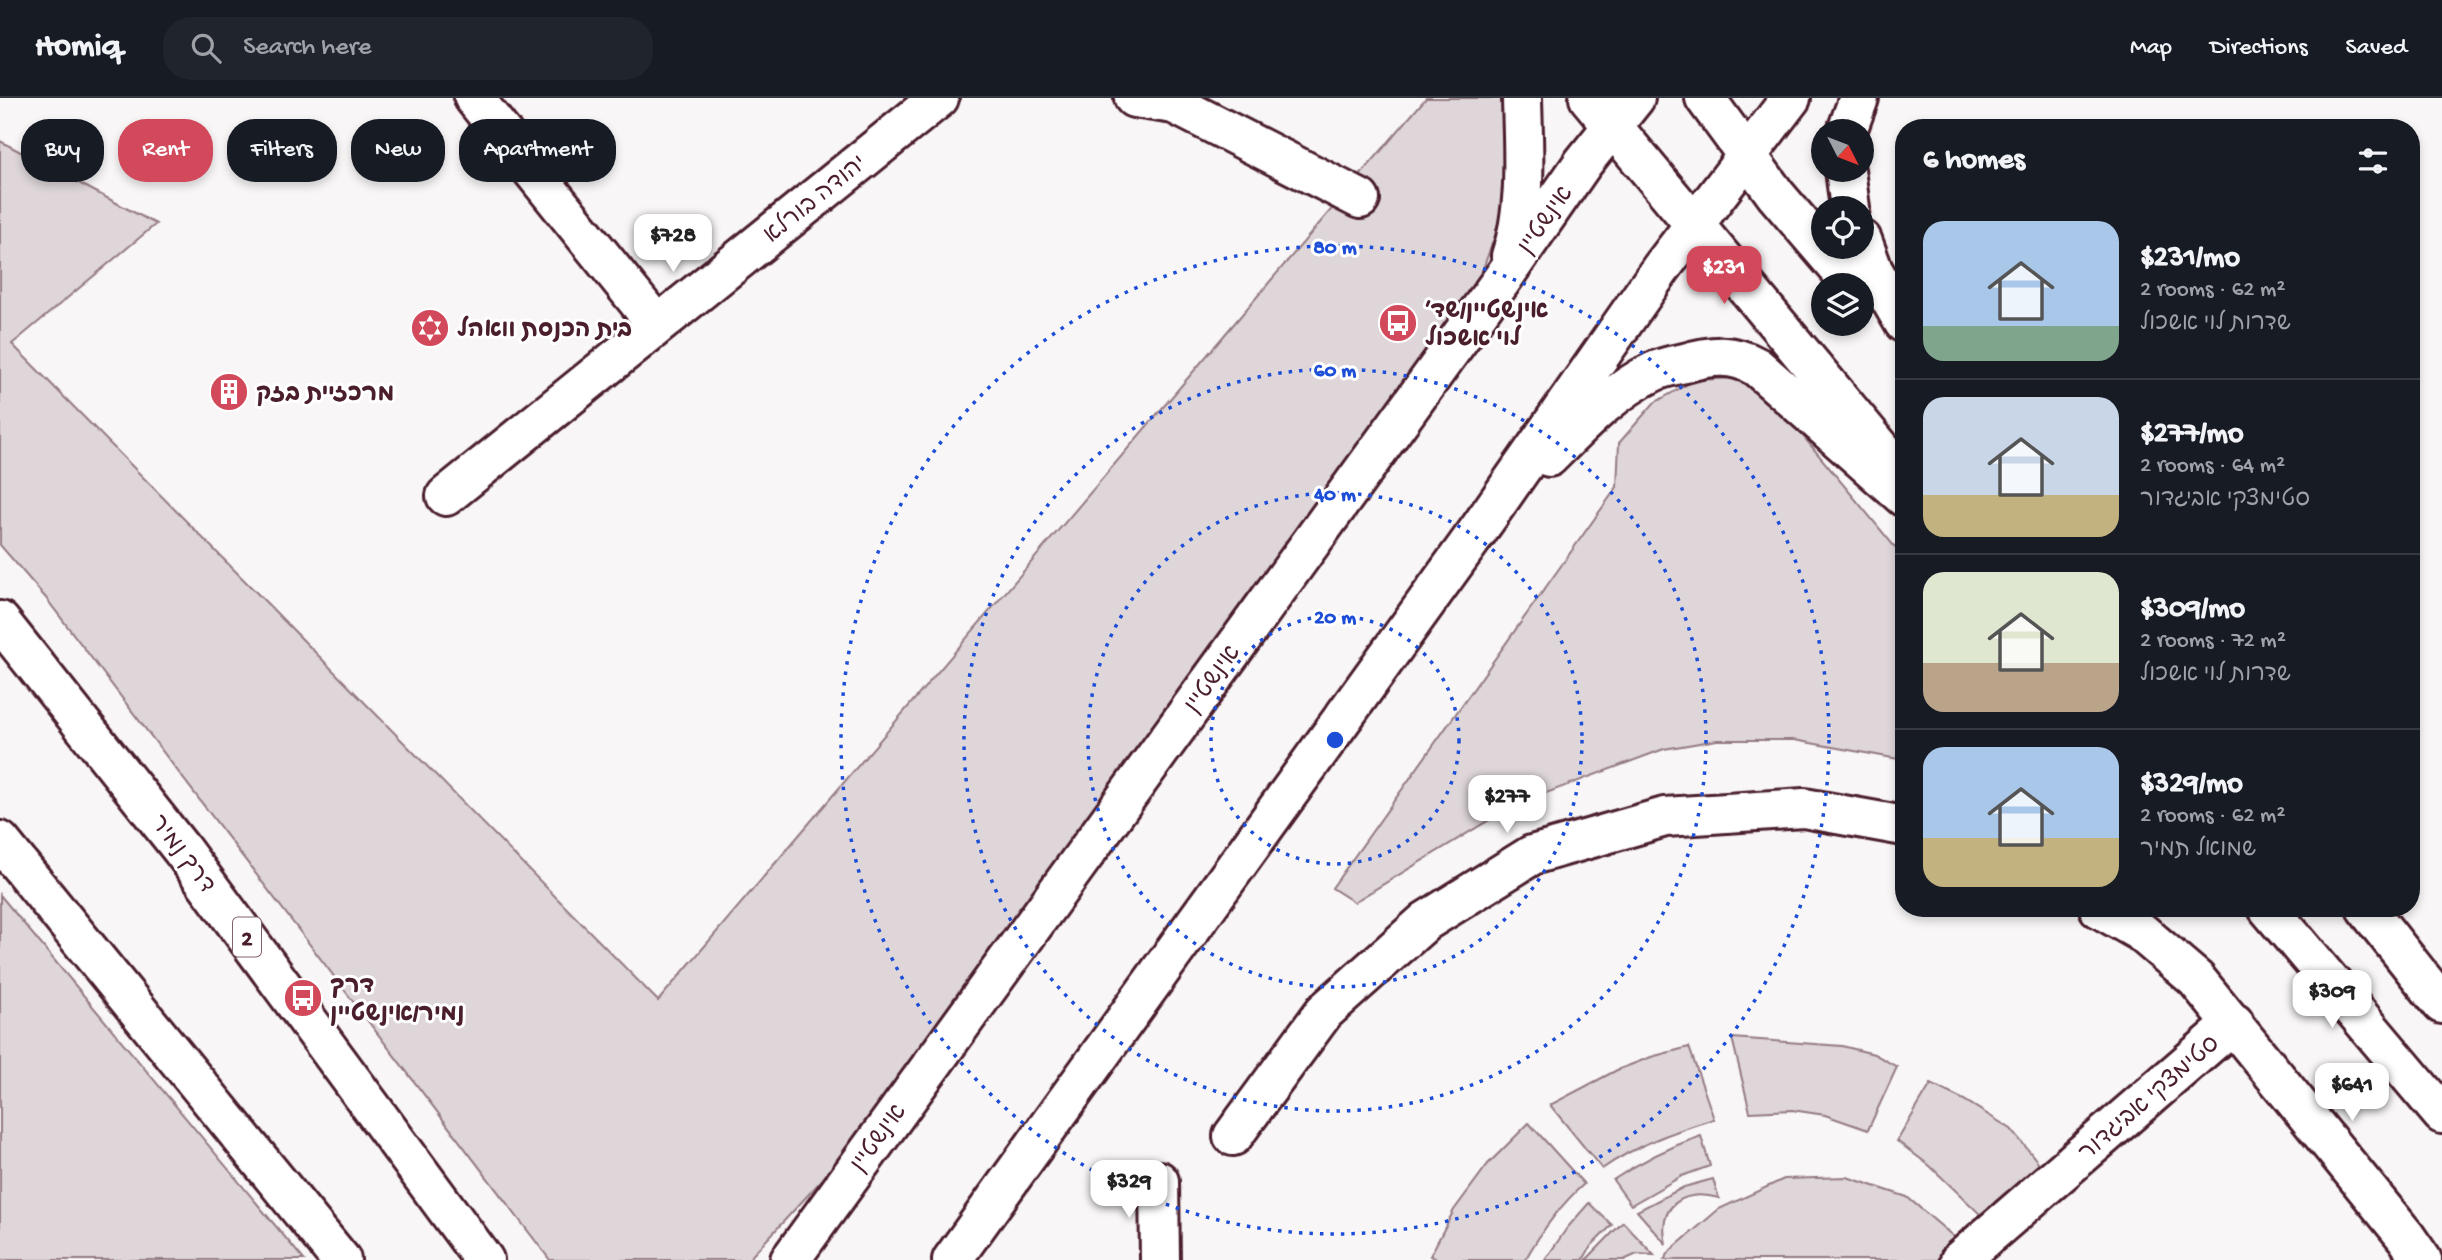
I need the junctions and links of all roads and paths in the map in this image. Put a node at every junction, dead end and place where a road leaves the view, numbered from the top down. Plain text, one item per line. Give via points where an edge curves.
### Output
1 (474, 98) edge
2 (939, 98) edge
3 (1135, 98) edge
4 (1522, 98) edge
5 (1705, 98) edge
6 (1791, 98) edge
7 (1859, 98) edge
8 (1612, 107) edge
9 (1851, 119) edge
10 (1746, 155) junction
11 (1360, 199) dead end
12 (1694, 226) junction
13 (1869, 259) edge
14 (1843, 273) edge
15 (1501, 281) junction
16 (1895, 308) edge
17 (1874, 310) edge
18 (657, 325) junction
19 (1895, 334) edge
20 (1895, 465) edge
21 (1895, 489) edge
22 (446, 496) dead end
23 (1477, 532) junction
24 (0, 621) edge
25 (1895, 824) edge
26 (0, 841) edge
27 (2115, 917) edge
28 (2276, 917) edge
29 (2373, 917) edge
30 (2442, 1004) edge
31 (2234, 1023) junction
32 (2442, 1114) edge
33 (1233, 1136) dead end
34 (1159, 1181) dead end
35 (341, 1260) edge
36 (484, 1260) edge
37 (790, 1260) edge
38 (952, 1260) edge
39 (1160, 1260) edge
40 (1960, 1260) edge
41 (2422, 1260) edge

1 - 18 main road
2 - 18 main road, יהודה בורלא
3 - 11 main road via 1174,103
4 - 15 main road via 1520,220
5 - 10 main road
6 - 10 main road
7 - 9 main road
8 - 12 main road
8 - 15 main road, אינשטיין via 1583,163
10 - 12 main road
10 - 14 main road
12 - 20 main road
12 - 23 main road
13 - 16 main road
15 - 37 main road, אינשטיין
17 - 19 main road
18 - 22 main road, יהודה בורלא
21 - 23 main road via 1757,367 1742,358 1718,355 1654,371 1615,396
23 - 38 main road
24 - 36 main road, דרך נמיר / 2 via 182,849
25 - 33 main road via 1804,808 1665,817 1532,855 1426,921 1324,1012
26 - 35 main road
27 - 31 main road, סטימצקי אביגדור via 2141,932 2196,979
28 - 32 main road
29 - 30 main road
31 - 40 main road, סטימצקי אביגדור
31 - 41 main road
34 - 39 main road

